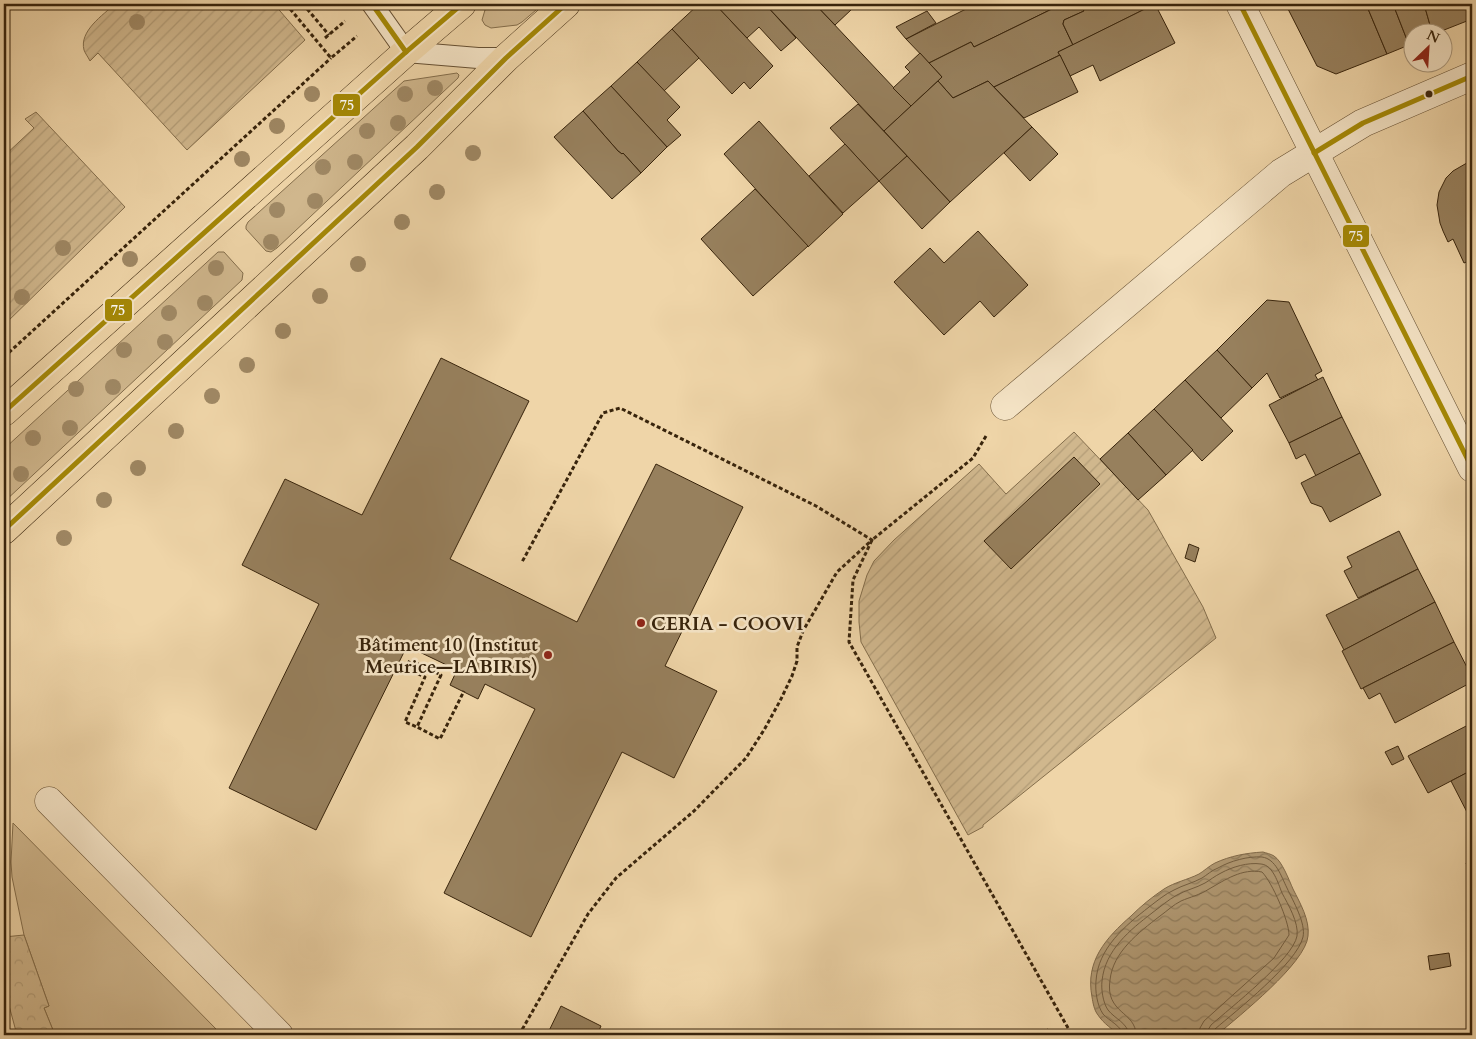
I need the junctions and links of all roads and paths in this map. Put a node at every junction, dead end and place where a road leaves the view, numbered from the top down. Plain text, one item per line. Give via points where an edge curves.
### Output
1 (286, 4) edge
2 (303, 4) edge
3 (462, 4) edge
4 (566, 4) edge
5 (1240, 4) edge
6 (376, 9) edge
7 (345, 21) dead end
8 (406, 52) junction
9 (331, 58) junction
10 (506, 58) junction
11 (1472, 76) edge
12 (1314, 153) junction
13 (4, 358) edge
14 (1005, 406) dead end
15 (4, 412) edge
16 (973, 458) dead end
17 (1472, 468) edge
18 (4, 530) edge
19 (872, 540) junction
20 (522, 562) dead end
21 (398, 664) dead end
22 (406, 668) junction
23 (464, 691) dead end
24 (417, 728) junction
25 (49, 801) dead end
26 (279, 1035) edge
27 (519, 1035) edge
28 (1072, 1035) edge

1 - 9 path
2 - 7 path via 327,36
3 - 8 main road
4 - 10 main road
5 - 12 street
6 - 8 lane
6 - 9 path
8 - 10 lane
8 - 15 main road
9 - 13 path
10 - 18 main road via 410,153
11 - 12 street via 1363,124
12 - 14 street via 1281,173
12 - 17 street
16 - 19 path
19 - 20 path via 816,506 620,408 603,412
19 - 27 path via 837,572 803,631 792,676 746,758 694,811 616,878 588,914
19 - 28 path via 853,580 849,642
21 - 22 path
22 - 24 path via 425,677 405,722
22 - 24 path via 410,660 441,676
23 - 24 path via 440,739
25 - 26 street

